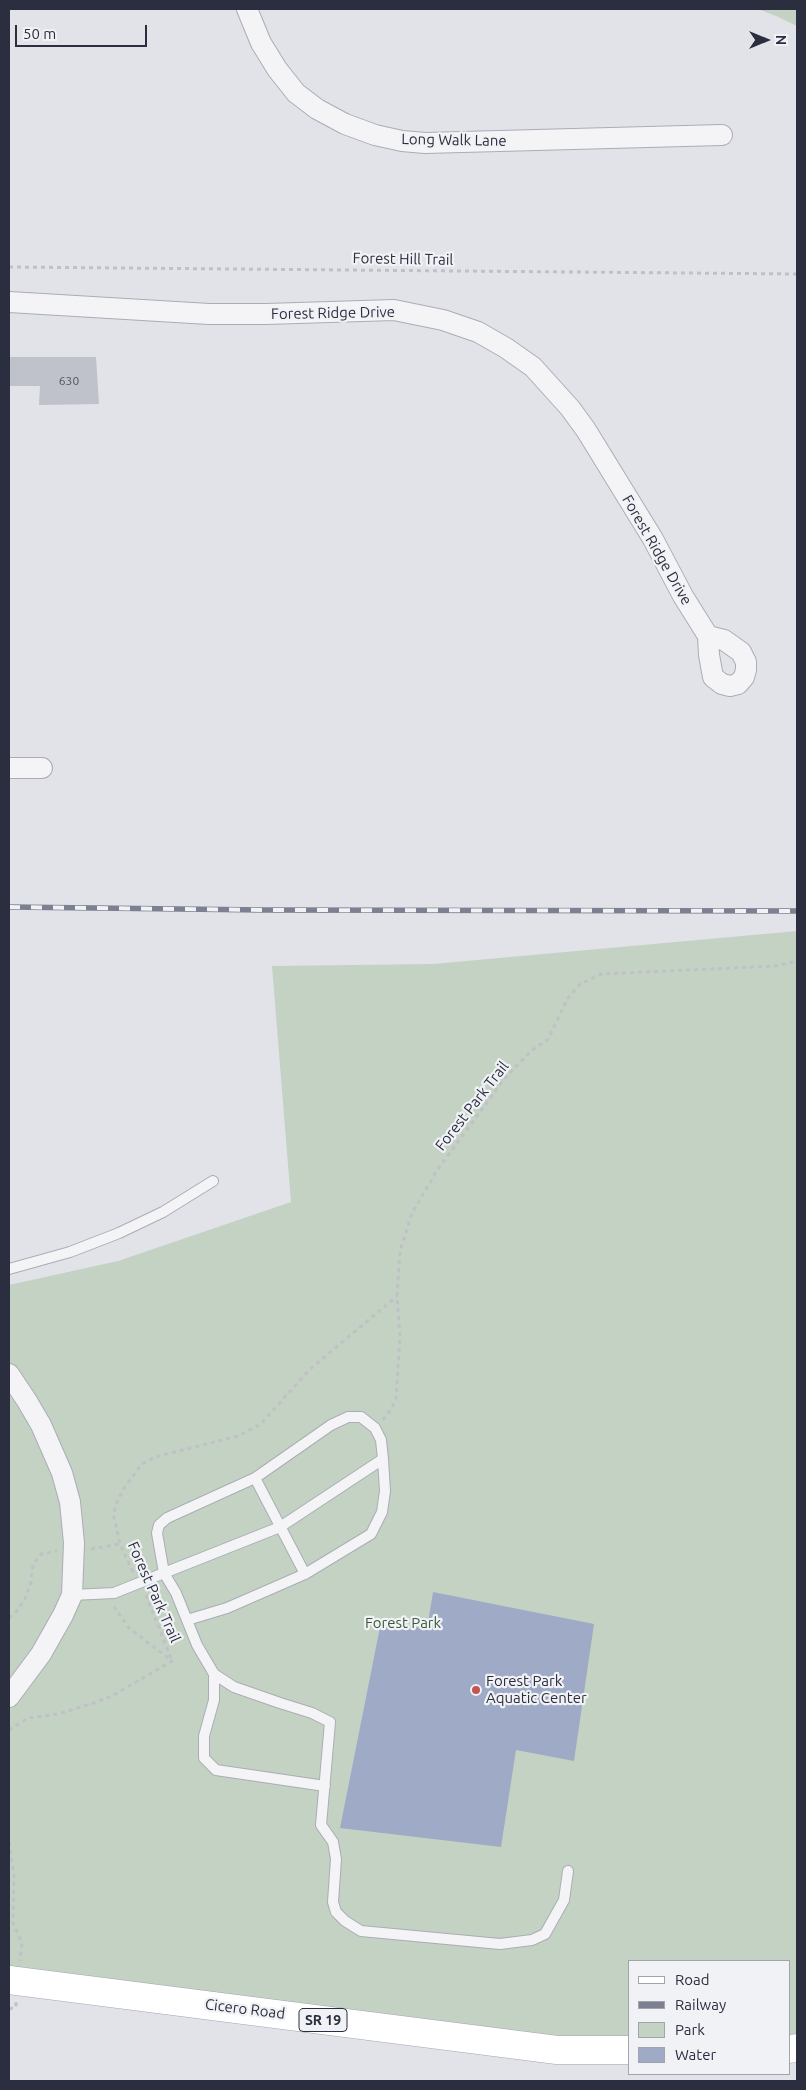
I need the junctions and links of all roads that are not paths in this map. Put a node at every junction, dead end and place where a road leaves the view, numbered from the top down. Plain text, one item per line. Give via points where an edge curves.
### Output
1 (248, 9) edge
2 (722, 135) dead end
3 (9, 302) edge
4 (708, 636) dead end
5 (9, 768) edge
6 (42, 768) dead end
7 (213, 1181) dead end
8 (9, 1269) edge
9 (9, 1374) edge
10 (383, 1459) junction
11 (254, 1478) junction
12 (280, 1527) junction
13 (164, 1573) junction
14 (305, 1574) junction
15 (72, 1595) junction
16 (187, 1620) junction
17 (214, 1674) junction
18 (9, 1696) edge
19 (324, 1786) junction
20 (568, 1871) dead end
21 (13, 1980) edge
22 (628, 2050) edge

1 - 2 street, Long Walk Lane via 261,43 296,92 317,110 374,136 425,143
3 - 4 street, Forest Ridge Drive via 209,314 394,310 443,320 478,332 533,367 570,408 653,538
5 - 6 street
7 - 8 lane via 163,1212 120,1233 70,1252
9 - 15 street via 41,1425 62,1473 74,1526
10 - 11 lane via 381,1440 375,1428 361,1417 348,1417 331,1425
10 - 12 lane
10 - 14 lane via 385,1490 382,1512 371,1534
11 - 12 lane
11 - 13 lane via 166,1518 156,1533
12 - 13 lane
12 - 14 lane
13 - 15 lane via 114,1593
13 - 16 lane
14 - 16 lane via 227,1608
15 - 18 street via 45,1648
16 - 17 lane
17 - 19 lane via 234,1686 330,1722
17 - 19 lane via 214,1700 204,1736 204,1758 216,1770
19 - 20 lane via 321,1825 333,1842 336,1859 333,1902 336,1912 361,1931 500,1944 532,1940 545,1934 564,1900
21 - 22 main road, Cicero Road / SR 19 via 557,2050

